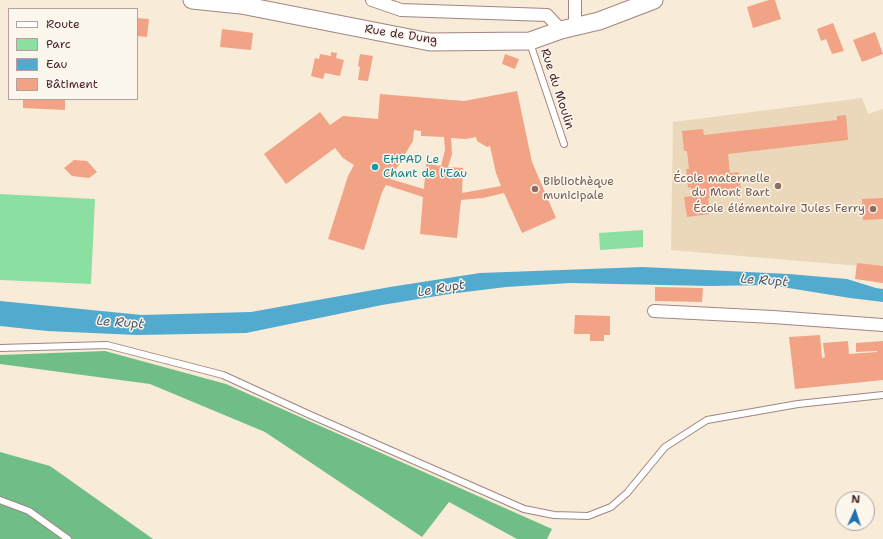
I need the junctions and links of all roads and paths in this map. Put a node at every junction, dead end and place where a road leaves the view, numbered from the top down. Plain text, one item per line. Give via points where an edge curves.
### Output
1 (192, 0) edge
2 (372, 0) edge
3 (575, 0) edge
4 (654, 0) edge
5 (399, 5) edge
6 (568, 29) junction
7 (530, 41) junction
8 (564, 144) dead end
9 (654, 311) dead end
10 (883, 325) edge
11 (0, 348) edge
12 (883, 395) edge
13 (0, 500) edge
14 (68, 539) edge

1 - 7 main road, Rue de Dung via 241,6 430,42
2 - 5 street
3 - 6 street
4 - 6 main road, Rue de Dung via 599,21
5 - 6 street via 547,15
6 - 7 main road, Rue de Dung
7 - 8 lane, Rue du Moulin
9 - 10 street
11 - 12 lane via 107,345 223,375 524,509 554,515 588,516 611,507 627,493 665,446 707,420 798,404
13 - 14 lane via 29,511

